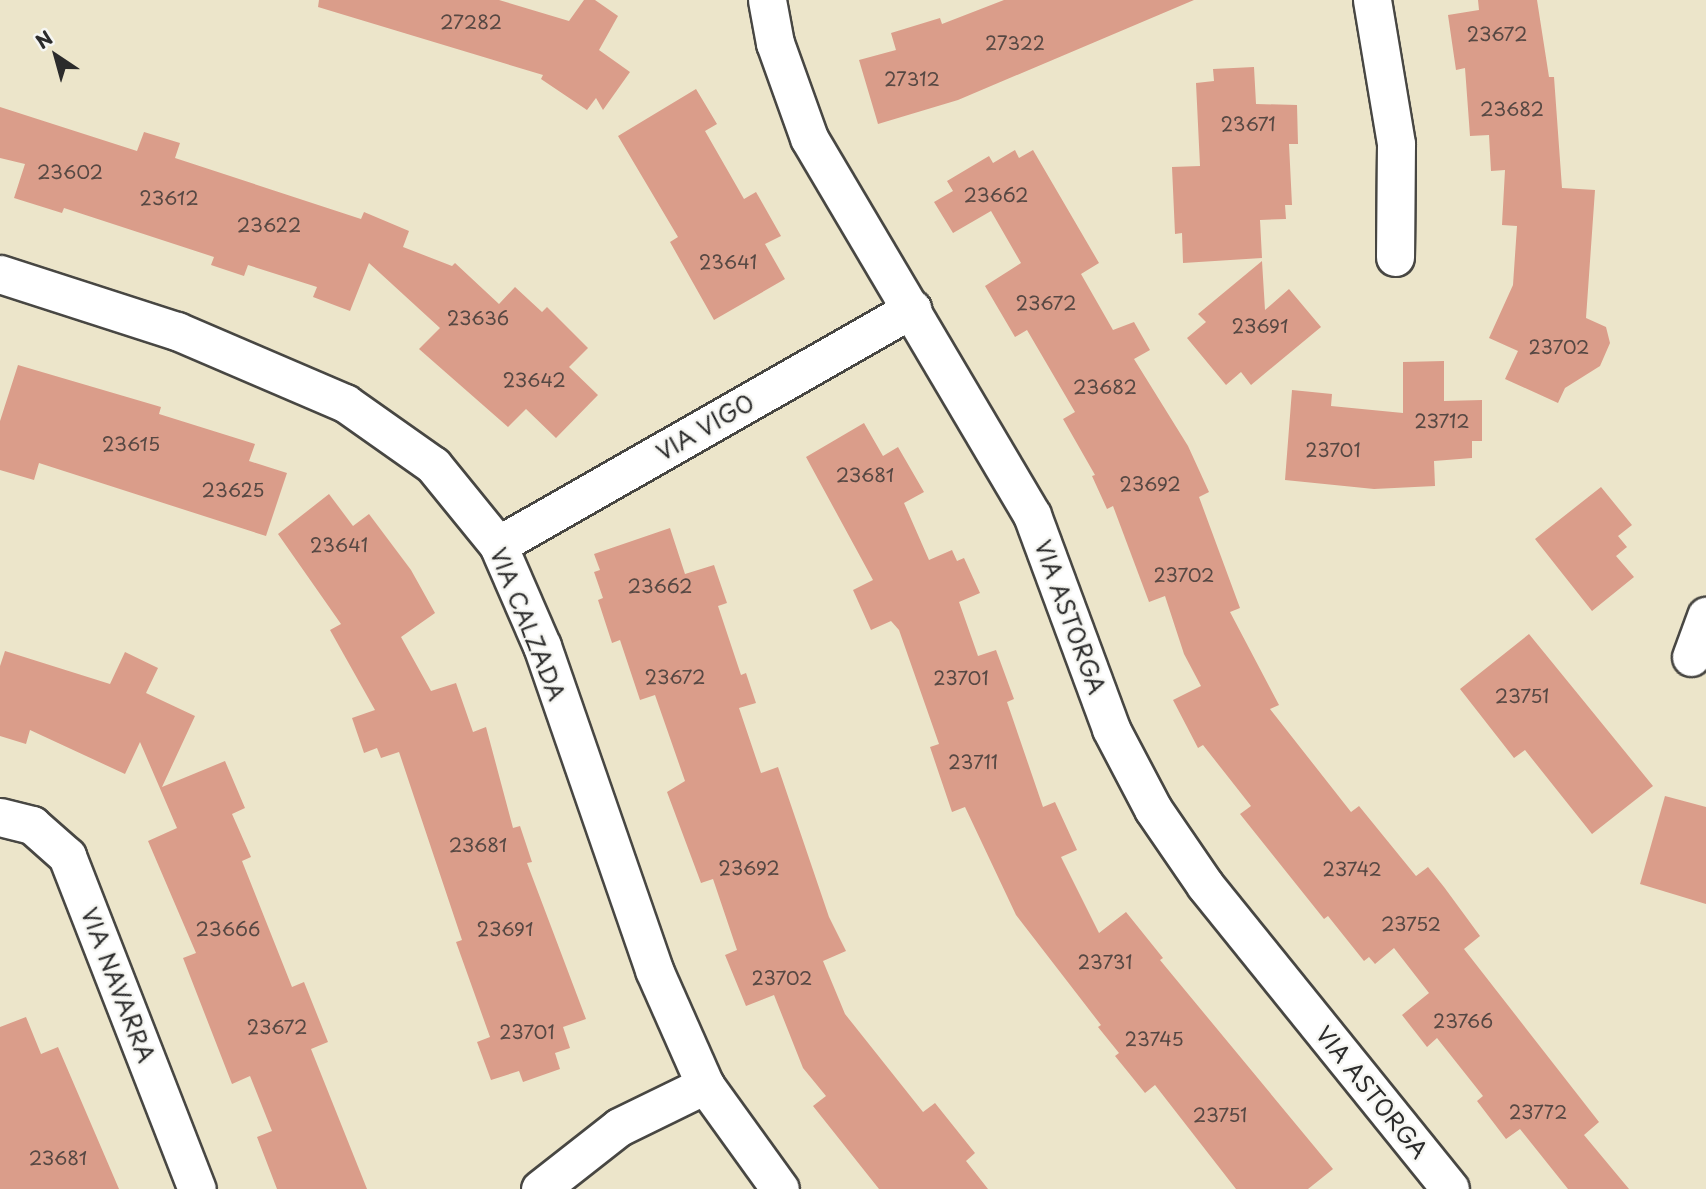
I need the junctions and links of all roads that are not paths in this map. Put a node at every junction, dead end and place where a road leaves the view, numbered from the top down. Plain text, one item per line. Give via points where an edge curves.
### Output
1 (767, 0) edge
2 (1372, 0) edge
3 (1395, 257) dead end
4 (0, 274) edge
5 (912, 309) junction
6 (498, 545) junction
7 (1706, 616) edge
8 (1691, 657) dead end
9 (0, 817) edge
10 (705, 1085) junction
11 (197, 1189) edge
12 (540, 1189) edge
13 (780, 1189) edge
14 (1450, 1189) edge

1 - 5 street, VIA ASTORGA via 775,43 809,138
2 - 3 street via 1396,144
4 - 6 street, VIA CALZADA via 177,331 345,403 433,465
5 - 6 street, VIA VIGO
5 - 14 street, VIA ASTORGA via 1032,515 1111,729 1153,809 1205,885
6 - 10 street, VIA CALZADA via 542,646 654,970
7 - 8 street
9 - 11 street, VIA NAVARRA via 44,831 67,856
10 - 12 street via 619,1127
10 - 13 street, VIA CALZADA

